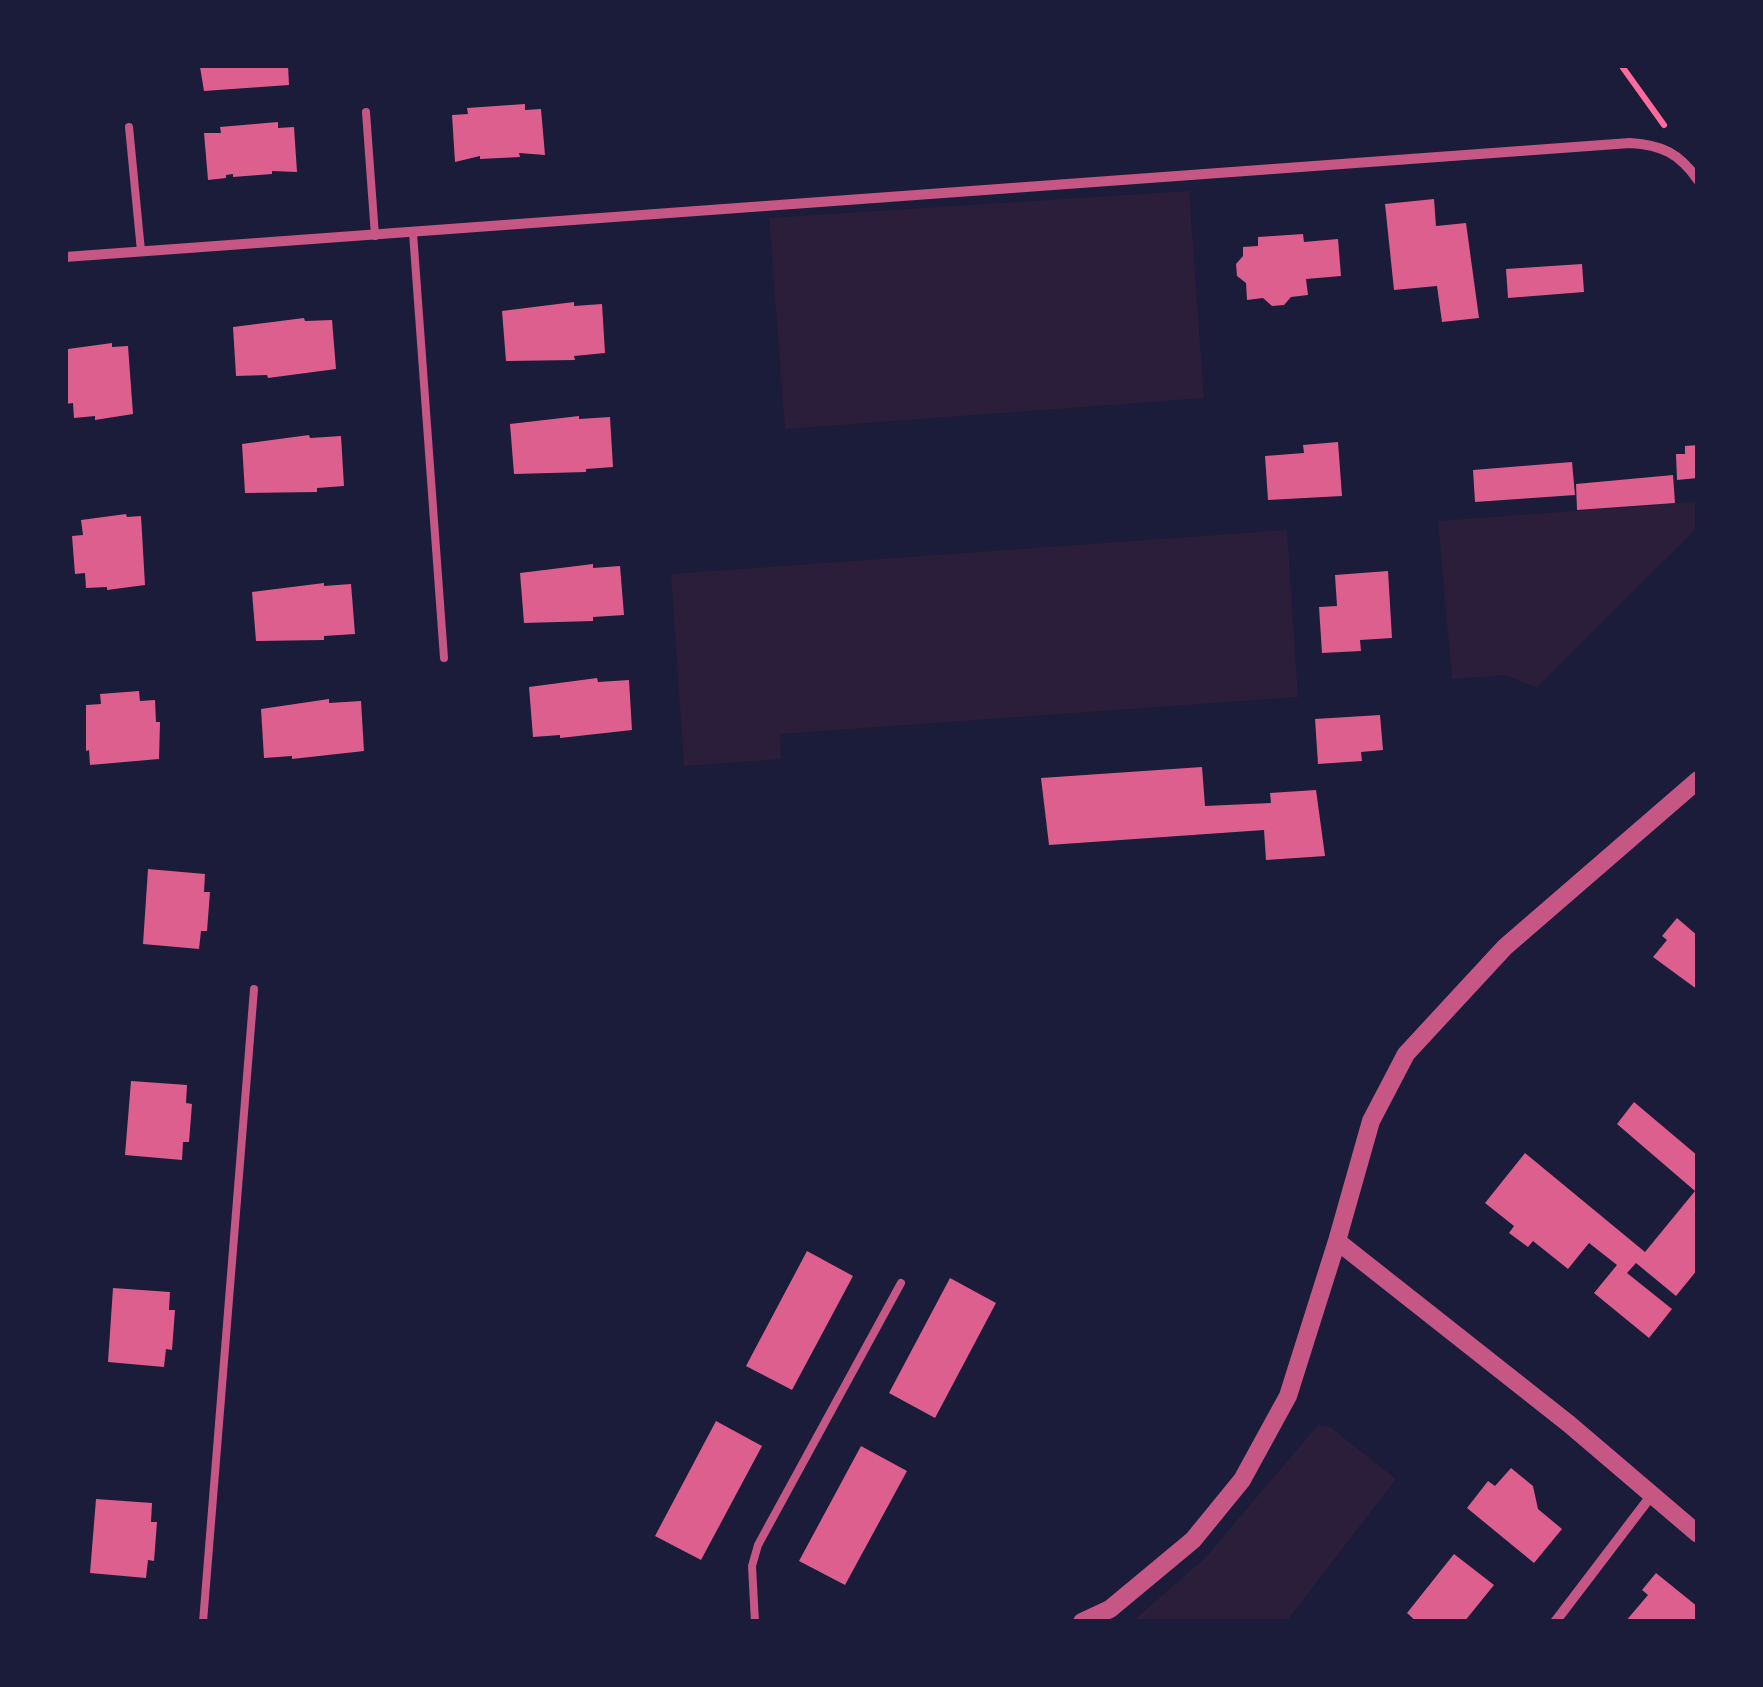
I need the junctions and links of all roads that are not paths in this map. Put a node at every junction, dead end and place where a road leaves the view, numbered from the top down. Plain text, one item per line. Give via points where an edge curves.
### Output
1 (366, 112) dead end
2 (130, 127) dead end
3 (1698, 180) edge
4 (413, 233) junction
5 (376, 236) junction
6 (141, 251) junction
7 (65, 257) edge
8 (444, 658) dead end
9 (1698, 780) edge
10 (254, 989) dead end
11 (1337, 1241) junction
12 (901, 1282) dead end
13 (1651, 1496) junction
14 (1698, 1534) edge
15 (203, 1622) edge
16 (756, 1622) edge
17 (1082, 1622) edge
18 (1555, 1622) edge

1 - 5 lane
2 - 6 lane
3 - 4 street via 1682,159 1655,144 1610,144
4 - 5 street
4 - 8 lane
5 - 6 street
6 - 7 street
9 - 11 street via 1505,947 1406,1054 1371,1121
10 - 15 lane
11 - 13 street
11 - 17 street via 1288,1396 1242,1480 1193,1540 1110,1609
12 - 16 lane via 758,1545 752,1566
13 - 14 street
13 - 18 street

